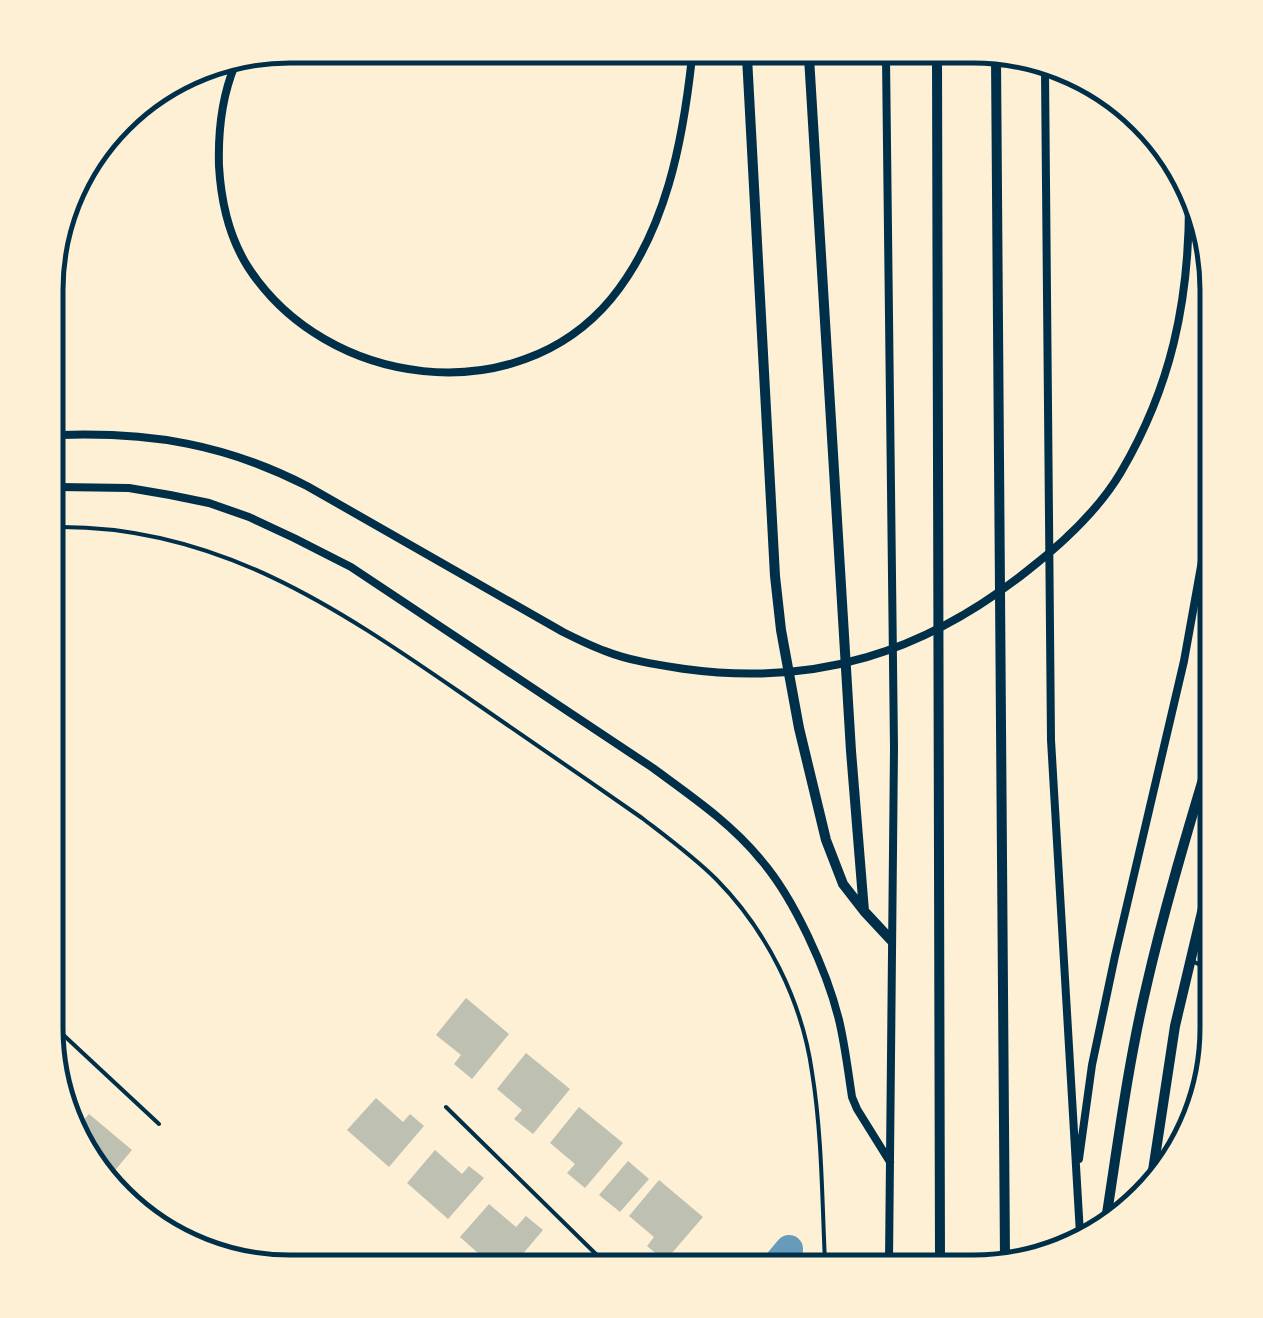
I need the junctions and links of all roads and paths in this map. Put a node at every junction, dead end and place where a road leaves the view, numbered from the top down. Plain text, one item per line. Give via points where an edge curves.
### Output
1 (691, 63) edge
2 (747, 63) edge
3 (809, 63) edge
4 (886, 63) edge
5 (937, 63) edge
6 (996, 64) edge
7 (233, 71) edge
8 (1045, 75) edge
9 (1188, 219) edge
10 (63, 435) edge
11 (63, 487) edge
12 (63, 527) edge
13 (1200, 568) edge
14 (1200, 787) edge
15 (864, 911) junction
16 (1200, 917) edge
17 (891, 940) junction
18 (1190, 960) junction
19 (1200, 966) edge
20 (63, 1035) edge
21 (446, 1107) dead end
22 (159, 1124) dead end
23 (890, 1162) junction
24 (1154, 1165) edge
25 (1077, 1178) junction
26 (1107, 1211) edge
27 (1080, 1228) edge
28 (1005, 1253) edge
29 (597, 1255) edge
30 (826, 1255) edge
31 (889, 1255) edge
32 (940, 1255) edge

1 - 7 main road via 679,145 662,206 640,256 623,282 594,316 563,340 529,358 489,370 471,372 433,372 364,359 309,330 286,312 265,290 248,266 226,215 220,184 218,146 222,112
2 - 15 main road via 775,576 782,630 798,728 826,840 843,884
3 - 15 main road via 851,751
4 - 17 main road via 894,763
5 - 32 main road
6 - 28 main road
8 - 25 main road via 1051,740
9 - 10 main road via 1187,260 1174,347 1164,382 1120,474 1076,530 1010,585 937,630 891,651 808,670 761,674 709,672 670,667 606,652 528,613 276,470 240,456 178,441 117,434
11 - 23 main road via 130,488 170,495 216,506 294,538 351,567 646,763 694,798 733,830 762,860 795,914 827,980 838,1019 852,1097
12 - 30 street via 106,529 169,540 240,562 282,581 376,634 642,818 717,880 743,909 765,942 790,993 804,1035 812,1070 816,1106
13 - 25 main road via 1184,661 1092,1065
14 - 26 main road via 1147,982 1126,1091
15 - 17 main road
16 - 18 main road
17 - 23 main road
18 - 19 street
18 - 24 main road via 1175,1026
20 - 22 street
21 - 29 street
23 - 31 main road
25 - 27 main road

